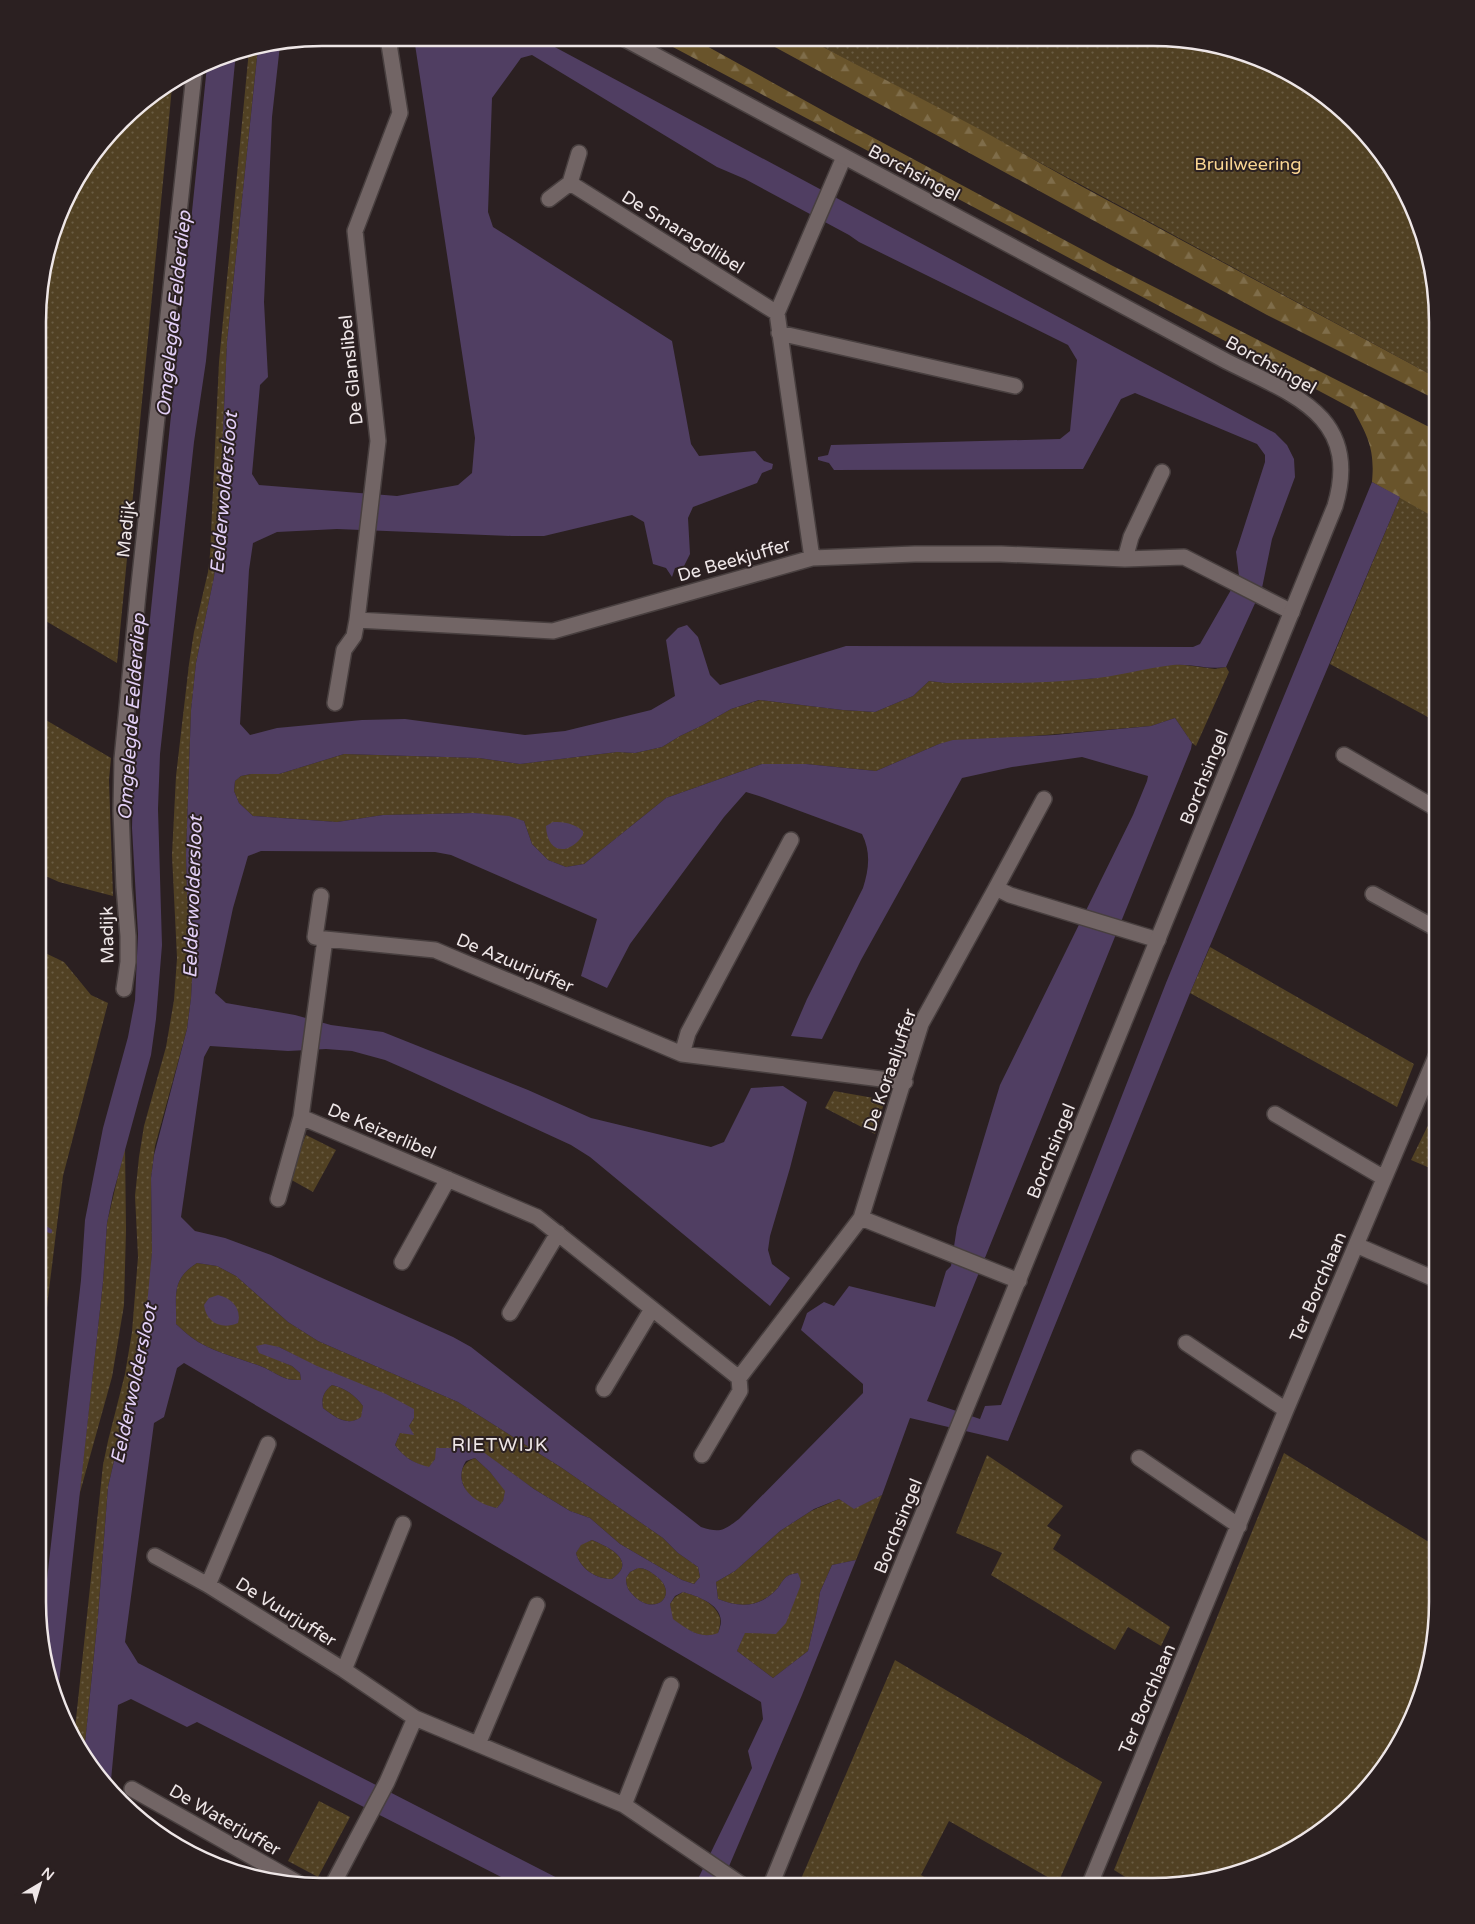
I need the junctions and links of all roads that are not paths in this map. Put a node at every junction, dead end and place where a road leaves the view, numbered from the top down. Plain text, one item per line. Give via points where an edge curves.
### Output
1 (389, 46) edge
2 (638, 46) edge
3 (194, 78) edge
4 (578, 153) dead end
5 (844, 157) junction
6 (570, 183) junction
7 (549, 199) dead end
8 (777, 313) junction
9 (779, 333) junction
10 (1015, 386) dead end
11 (1162, 472) dead end
12 (812, 558) junction
13 (1125, 559) junction
14 (1292, 612) junction
15 (357, 620) junction
16 (335, 703) dead end
17 (1344, 755) dead end
18 (1044, 799) dead end
19 (1429, 804) edge
20 (791, 840) dead end
21 (996, 888) junction
22 (1373, 894) dead end
23 (321, 896) dead end
24 (1429, 925) edge
25 (325, 939) junction
26 (1158, 940) junction
27 (124, 989) dead end
28 (682, 1054) junction
29 (1429, 1073) edge
30 (905, 1082) junction
31 (1275, 1114) dead end
32 (301, 1117) junction
33 (1384, 1178) junction
34 (448, 1179) junction
35 (278, 1199) dead end
36 (861, 1218) junction
37 (558, 1233) junction
38 (1356, 1245) junction
39 (402, 1262) dead end
40 (1429, 1277) edge
41 (1019, 1280) junction
42 (652, 1309) junction
43 (510, 1313) dead end
44 (1186, 1342) dead end
45 (739, 1378) junction
46 (604, 1389) dead end
47 (1286, 1410) junction
48 (268, 1444) dead end
49 (702, 1455) dead end
50 (1139, 1458) dead end
51 (403, 1524) dead end
52 (1239, 1526) junction
53 (156, 1556) dead end
54 (208, 1585) junction
55 (537, 1604) dead end
56 (344, 1670) junction
57 (672, 1684) dead end
58 (415, 1718) junction
59 (478, 1744) junction
60 (132, 1789) dead end
61 (624, 1805) junction
62 (282, 1874) edge
63 (336, 1878) edge
64 (731, 1878) edge
65 (774, 1878) edge
66 (1092, 1878) edge

1 - 15 street, De Glanslibel via 400,113 355,231 378,441
2 - 5 street, Borchsingel
3 - 27 street, Madijk via 122,759 121,811 128,936
4 - 6 street
5 - 8 street
5 - 14 street, Borchsingel via 1298,397 1317,412 1337,441 1342,478 1336,506
6 - 7 street
6 - 8 street, De Smaragdlibel
8 - 9 street
9 - 10 street
9 - 12 street
11 - 13 street via 1131,537
12 - 13 street, De Beekjuffer via 1001,554
12 - 15 street, De Beekjuffer via 553,631
13 - 14 street, De Beekjuffer via 1184,557
14 - 26 street, Borchsingel
15 - 16 street, De Glanslibel via 354,636 344,650
17 - 19 street
18 - 21 street, De Koraaljuffer
20 - 28 street via 688,1033
21 - 26 street
21 - 30 street, De Koraaljuffer via 921,1024
22 - 24 street
23 - 25 street via 315,937
25 - 28 street, De Azuurjuffer via 435,950
25 - 32 street, De Keizerlibel
26 - 41 street, Borchsingel
28 - 30 street, De Azuurjuffer
29 - 33 street, Ter Borchlaan
30 - 36 street, De Koraaljuffer
31 - 33 street
32 - 34 street, De Keizerlibel
32 - 35 street, De Keizerlibel
33 - 38 street, Ter Borchlaan
34 - 37 street, De Keizerlibel via 537,1217
34 - 39 street, De Keizerlibel
36 - 41 street
36 - 45 street, De Koraaljuffer
37 - 42 street, De Keizerlibel
37 - 43 street
38 - 40 street
38 - 47 street, Ter Borchlaan
41 - 65 street, Borchsingel
42 - 45 street, De Keizerlibel
42 - 46 street
44 - 47 street
45 - 49 street via 740,1391
47 - 52 street, Ter Borchlaan
48 - 54 street, De Vuurjuffer
50 - 52 street
51 - 56 street, De Vuurjuffer
52 - 66 street, Ter Borchlaan
53 - 54 street, De Vuurjuffer
54 - 56 street, De Vuurjuffer
55 - 59 street
56 - 58 street, De Vuurjuffer
57 - 61 street
58 - 59 street, De Vuurjuffer
58 - 63 street via 387,1782
59 - 61 street, De Vuurjuffer
60 - 62 street, De Waterjuffer
61 - 64 street, De Vuurjuffer

